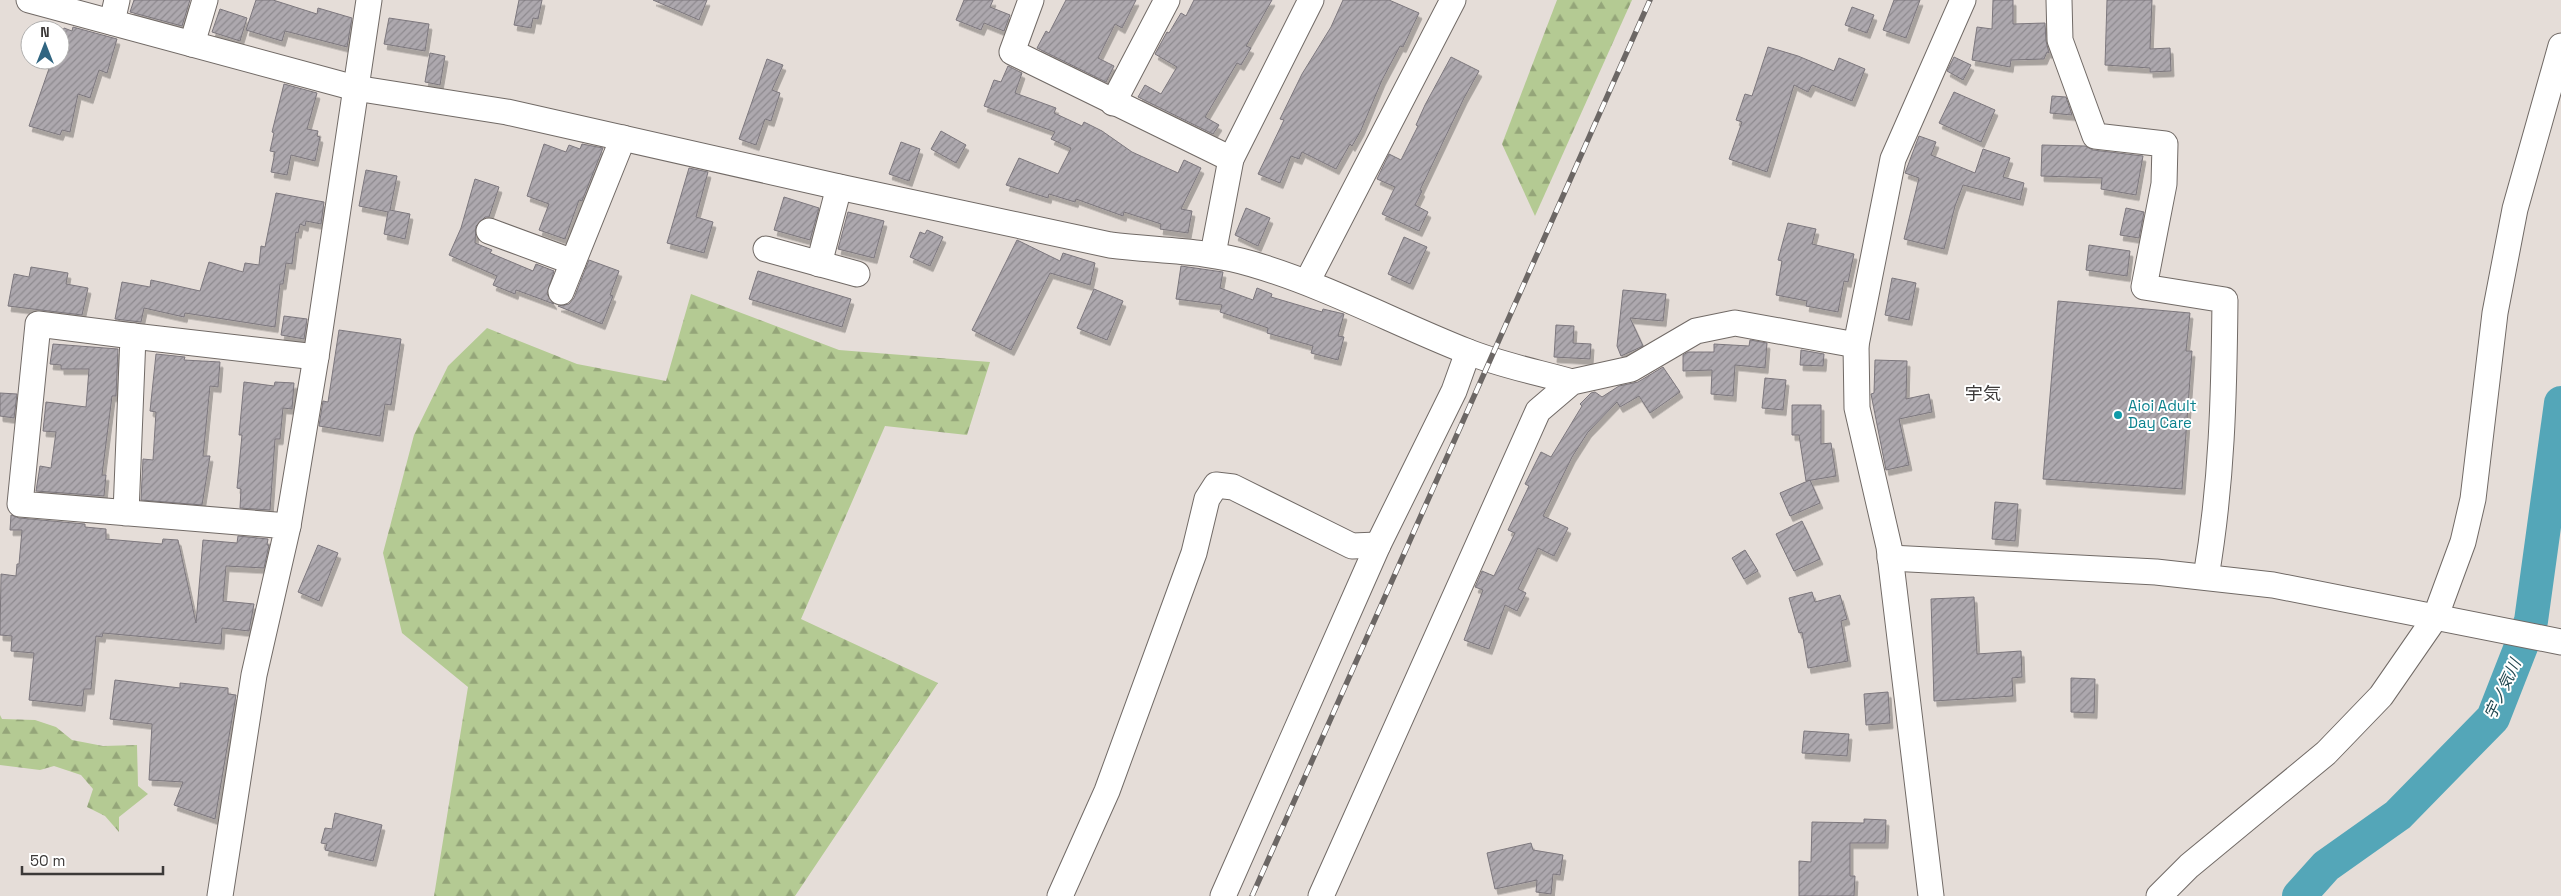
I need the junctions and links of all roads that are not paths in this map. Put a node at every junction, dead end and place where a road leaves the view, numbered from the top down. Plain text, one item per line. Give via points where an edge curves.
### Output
1 (29, 0) edge
2 (205, 0) edge
3 (369, 0) edge
4 (1031, 0) edge
5 (1167, 0) edge
6 (1311, 0) edge
7 (1963, 0) edge
8 (2059, 0) edge
9 (1445, 3) edge
10 (115, 11) edge
11 (192, 44) junction
12 (2561, 46) edge
13 (355, 88) junction
14 (1113, 104) junction
15 (623, 138) junction
16 (1231, 159) junction
17 (839, 187) junction
18 (489, 231) dead end
19 (766, 249) dead end
20 (1213, 254) junction
21 (573, 262) junction
22 (819, 264) junction
23 (857, 274) dead end
24 (1307, 282) junction
25 (561, 292) dead end
26 (134, 336) junction
27 (1856, 345) junction
28 (1468, 352) junction
29 (316, 357) junction
30 (1572, 382) junction
31 (126, 513) junction
32 (288, 526) junction
33 (1378, 545) junction
34 (1890, 558) junction
35 (2206, 577) junction
36 (2435, 618) junction
37 (2561, 642) edge
38 (220, 896) edge
39 (1060, 896) edge
40 (1223, 896) edge
41 (1321, 896) edge
42 (1931, 896) edge
43 (2159, 896) edge

1 - 10 street
2 - 11 street
3 - 13 street
4 - 14 street via 1012,52
5 - 14 street
6 - 16 street
7 - 27 street via 1893,159
8 - 35 street via 2060,40 2095,136 2165,144 2164,184 2144,287 2225,300 2222,462
9 - 24 street
10 - 11 street
11 - 13 street
12 - 36 street via 2515,209 2495,313 2473,499 2463,542
13 - 15 street via 507,112
13 - 29 street
14 - 16 street
15 - 17 street
15 - 21 street
16 - 20 street
17 - 20 street via 1110,245
17 - 22 street
18 - 21 street
19 - 22 street
20 - 24 street via 1252,263
21 - 25 street
22 - 23 street
24 - 28 street
26 - 29 street
26 - 31 street
26 - 31 street via 38,324 20,504
27 - 30 street via 1735,322 1696,331 1631,369
27 - 34 street via 1857,408
28 - 30 street
28 - 33 street via 1454,391
29 - 32 street
30 - 41 street via 1538,411
31 - 32 street
32 - 38 street via 254,675
33 - 39 street via 1352,546 1233,486 1216,485 1207,499 1194,553 1106,791
33 - 40 street
34 - 35 street
34 - 42 street
35 - 36 street via 2272,585
36 - 37 street
36 - 43 street via 2381,696 2326,753 2189,866

